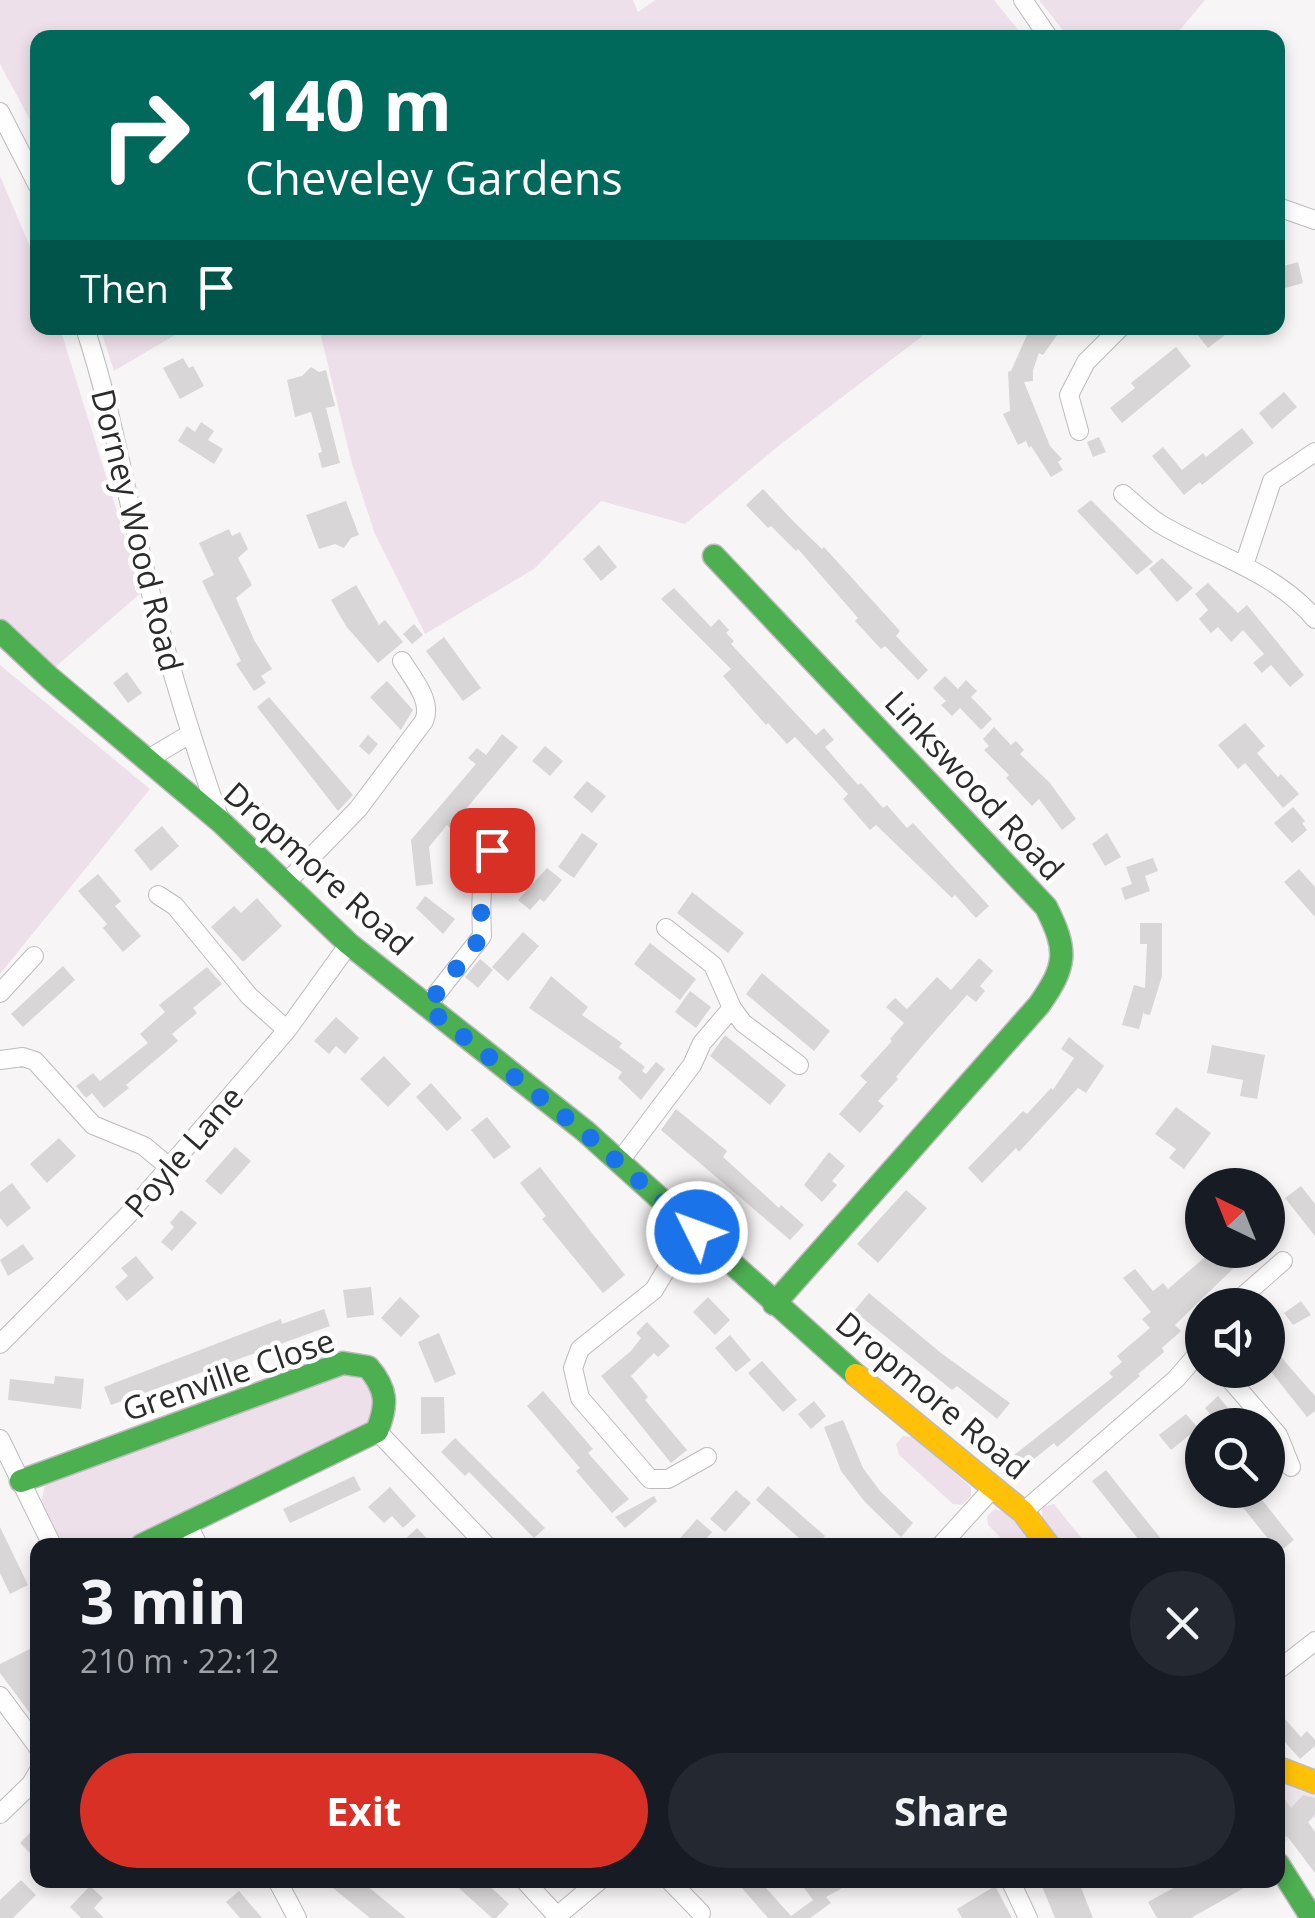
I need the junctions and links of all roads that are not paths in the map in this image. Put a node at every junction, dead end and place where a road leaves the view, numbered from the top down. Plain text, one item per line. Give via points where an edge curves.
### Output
1 (1023, 0) edge
2 (1044, 30) edge
3 (0, 112) edge
4 (30, 170) edge
5 (1285, 209) edge
6 (1315, 220) edge
7 (87, 335) edge
8 (1113, 335) edge
9 (1079, 431) dead end
10 (1315, 452) edge
11 (1123, 494) dead end
12 (713, 556) dead end
13 (1244, 564) junction
14 (1315, 619) edge
15 (0, 631) edge
16 (402, 661) dead end
17 (190, 734) junction
18 (148, 758) junction
19 (511, 818) dead end
20 (221, 822) junction
21 (284, 885) junction
22 (158, 895) dead end
23 (666, 928) dead end
24 (349, 944) junction
25 (34, 956) dead end
26 (0, 993) edge
27 (426, 1007) junction
28 (732, 1008) junction
29 (287, 1030) junction
30 (0, 1060) edge
31 (799, 1064) dead end
32 (620, 1162) junction
33 (169, 1167) junction
34 (697, 1232) junction
35 (1276, 1268) edge
36 (1253, 1288) edge
37 (774, 1304) junction
38 (0, 1344) edge
39 (1185, 1368) edge
40 (1238, 1388) edge
41 (377, 1431) junction
42 (0, 1439) edge
43 (706, 1457) dead end
44 (1291, 1467) dead end
45 (21, 1481) junction
46 (993, 1488) junction
47 (1024, 1512) junction
48 (187, 1523) junction
49 (49, 1538) edge
50 (156, 1538) edge
51 (194, 1538) edge
52 (479, 1538) edge
53 (947, 1538) edge
54 (1043, 1538) edge
55 (1315, 1641) edge
56 (1285, 1665) edge
57 (0, 1696) edge
58 (30, 1736) edge
59 (1285, 1771) edge
60 (1315, 1782) edge
61 (30, 1785) edge
62 (0, 1814) edge
63 (1285, 1875) edge
64 (280, 1888) edge
65 (531, 1888) edge
66 (590, 1888) edge
67 (678, 1888) edge
68 (1014, 1888) edge
69 (703, 1912) edge
70 (556, 1917) edge
71 (297, 1918) edge
72 (1028, 1918) edge
73 (1312, 1918) edge

1 - 2 street
3 - 4 street
5 - 6 street
7 - 17 street, Dorney Wood Road
8 - 9 street via 1086,362 1069,395
10 - 13 street via 1272,482
11 - 13 street via 1158,523
12 - 37 street, Linkswood Road via 1046,907 1063,941 1062,973 1039,1005
13 - 14 street
15 - 18 street, Dropmore Road
16 - 21 street via 426,704 424,721 358,810
17 - 18 street
17 - 20 street, Dorney Wood Road
18 - 20 street, Dropmore Road
19 - 27 street via 480,883 482,936
20 - 21 street, Dropmore Road
21 - 24 street, Dropmore Road
22 - 29 street
23 - 28 street via 713,965
24 - 27 street, Dropmore Road
24 - 29 street, Poyle Lane
25 - 26 street
27 - 32 street, Dropmore Road
28 - 31 street
28 - 32 street
29 - 33 street, Poyle Lane
30 - 33 street via 35,1061 92,1125 144,1146
32 - 34 street, Dropmore Road
33 - 38 street, Poyle Lane
34 - 37 street, Dropmore Road
34 - 43 street via 654,1290 580,1349 573,1368 580,1398 650,1480 668,1479
35 - 36 street
37 - 46 street, Dropmore Road
39 - 47 street
40 - 44 street via 1278,1435
41 - 45 street, Grenville Close via 388,1408 384,1384 368,1366 343,1363
41 - 48 street
41 - 52 street
42 - 45 street
45 - 49 street
46 - 47 street, Dropmore Road
46 - 53 street
47 - 54 street, Dropmore Road
48 - 50 street
48 - 51 street
55 - 56 street
57 - 58 street
59 - 60 street
61 - 62 street
63 - 73 street
64 - 71 street
65 - 70 street
66 - 70 street
67 - 69 street
68 - 72 street

